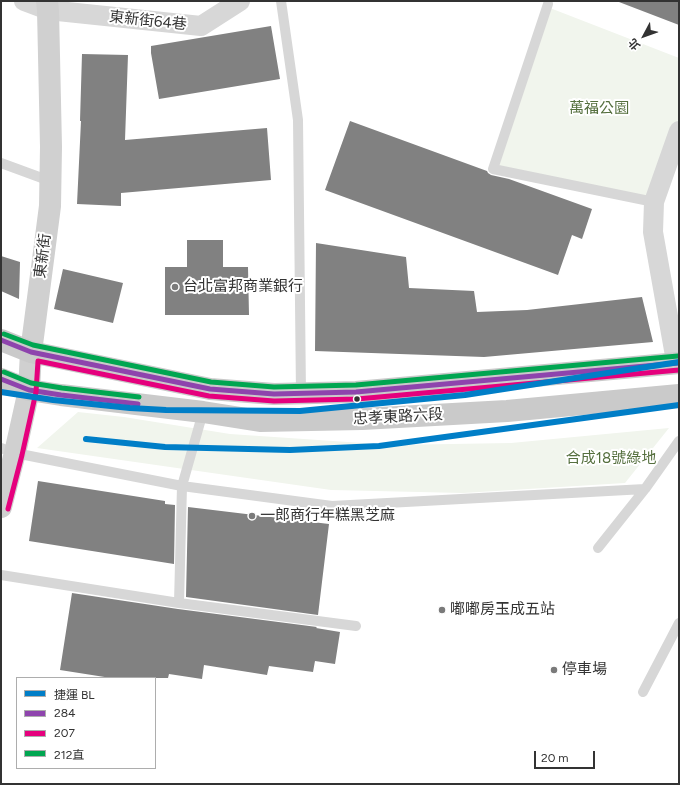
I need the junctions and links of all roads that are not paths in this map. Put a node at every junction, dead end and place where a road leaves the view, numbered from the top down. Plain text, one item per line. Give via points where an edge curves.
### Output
1 (24, 1) edge
2 (240, 1) edge
3 (281, 1) edge
4 (548, 4) dead end
5 (48, 6) edge
6 (679, 131) edge
7 (1, 163) edge
8 (50, 180) junction
9 (654, 202) junction
10 (1, 340) edge
11 (31, 352) junction
12 (678, 363) edge
13 (1, 379) edge
14 (29, 390) junction
15 (301, 394) junction
16 (679, 395) edge
17 (203, 412) junction
18 (679, 441) edge
19 (8, 451) edge
20 (182, 486) junction
21 (645, 489) junction
22 (1, 507) edge
23 (598, 548) dead end
24 (1, 575) edge
25 (179, 603) junction
26 (679, 623) edge
27 (356, 626) dead end
28 (643, 692) dead end

1 - 5 street, 東新街64巷
2 - 5 street, 東新街64巷 via 201,26
3 - 15 lane via 298,120
4 - 9 lane via 493,170
5 - 8 street, 東新街
6 - 9 street
7 - 8 lane
8 - 11 street, 東新街 via 50,206
9 - 12 street via 653,232
10 - 11 main road, 忠孝東路六段
11 - 14 street, 東新街
11 - 15 main road, 忠孝東路六段 via 210,389
12 - 15 main road, 忠孝東路六段 via 356,392
13 - 14 main road, 忠孝東路六段
14 - 17 main road, 忠孝東路六段
14 - 19 street, 東新街
16 - 17 main road, 忠孝東路六段 via 507,411 362,419 260,421
17 - 20 lane
18 - 21 lane
19 - 20 lane
19 - 22 street, 東新街
20 - 21 lane via 332,506
20 - 25 lane
21 - 23 lane
24 - 25 lane
25 - 27 lane
26 - 28 lane

